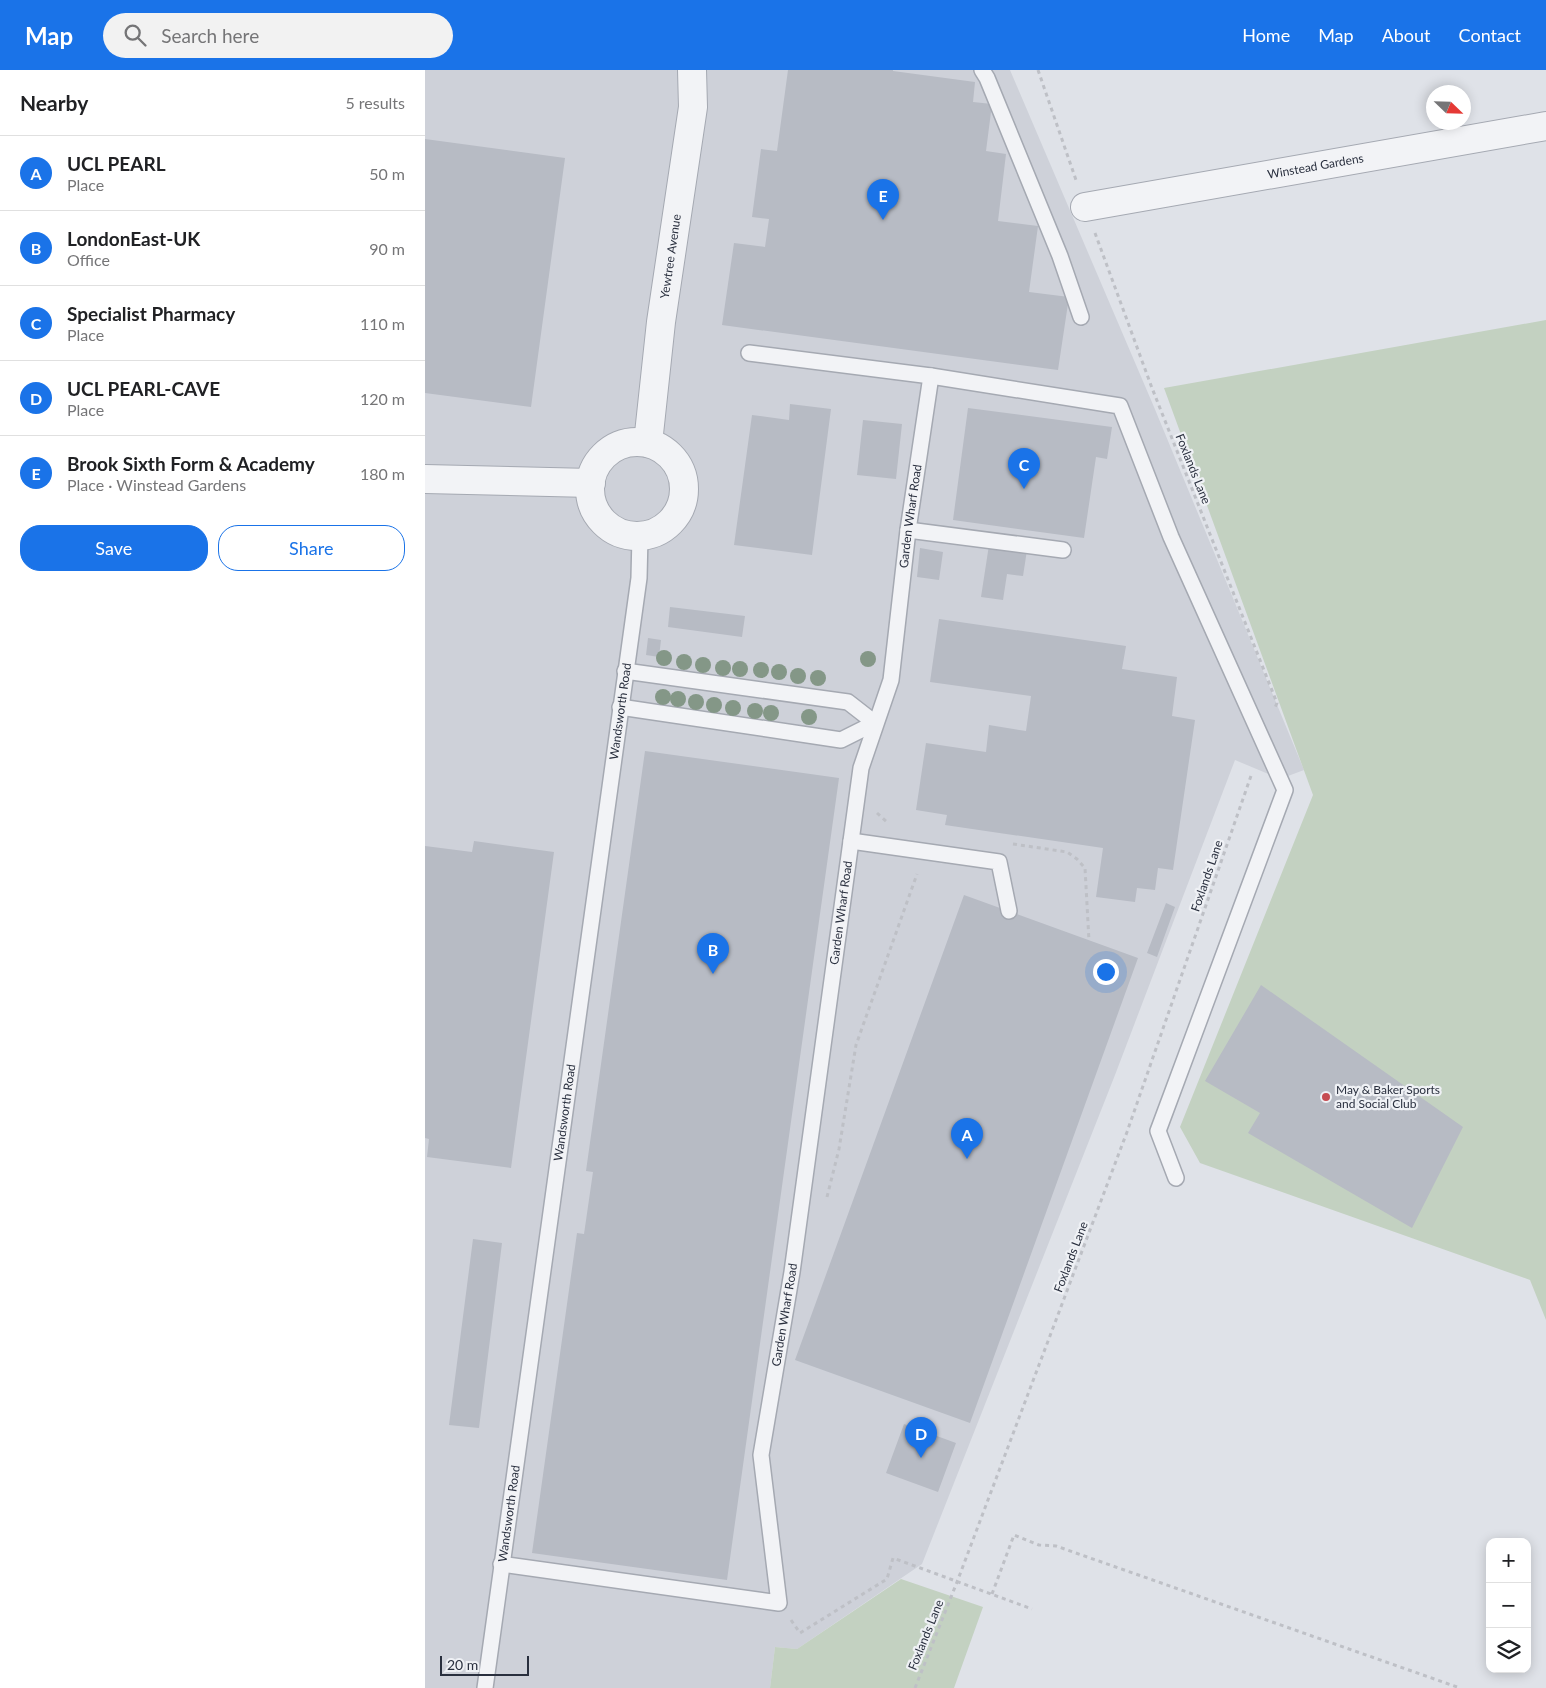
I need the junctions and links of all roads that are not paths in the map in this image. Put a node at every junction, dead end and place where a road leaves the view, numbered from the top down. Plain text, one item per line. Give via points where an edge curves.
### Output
1 (692, 70) edge
2 (982, 70) edge
3 (1546, 126) edge
4 (1085, 207) road end
5 (1081, 317) dead end
6 (749, 353) dead end
7 (931, 376) junction
8 (648, 444) junction
9 (425, 479) edge
10 (591, 483) junction
11 (908, 530) junction
12 (640, 536) junction
13 (1063, 550) dead end
14 (625, 670) junction
15 (620, 707) junction
16 (875, 723) junction
17 (851, 841) junction
18 (1009, 912) dead end
19 (1175, 1178) dead end
20 (501, 1564) junction
21 (485, 1688) edge

1 - 8 street, Yewtree Avenue via 693,107 661,322
2 - 5 lane via 1060,256
3 - 4 street, Winstead Gardens
6 - 7 lane
7 - 11 lane, Garden Wharf Road
7 - 19 lane via 1119,406 1171,537 1285,790 1158,1131
8 - 10 street via 633,442 618,446 595,468
8 - 12 street via 662,449 677,465 684,486 683,501 667,525 655,533
9 - 10 street
10 - 12 street via 595,510 603,521 614,530
11 - 13 lane
11 - 16 lane, Garden Wharf Road via 891,680
12 - 14 lane, Wandsworth Road via 639,578
14 - 15 lane, Wandsworth Road
14 - 16 lane via 848,702
15 - 16 lane via 841,740
15 - 20 lane, Wandsworth Road
16 - 17 lane, Garden Wharf Road via 861,768
17 - 18 lane via 999,862
17 - 20 lane, Garden Wharf Road via 793,1272 761,1455 779,1603
20 - 21 lane, Wandsworth Road

